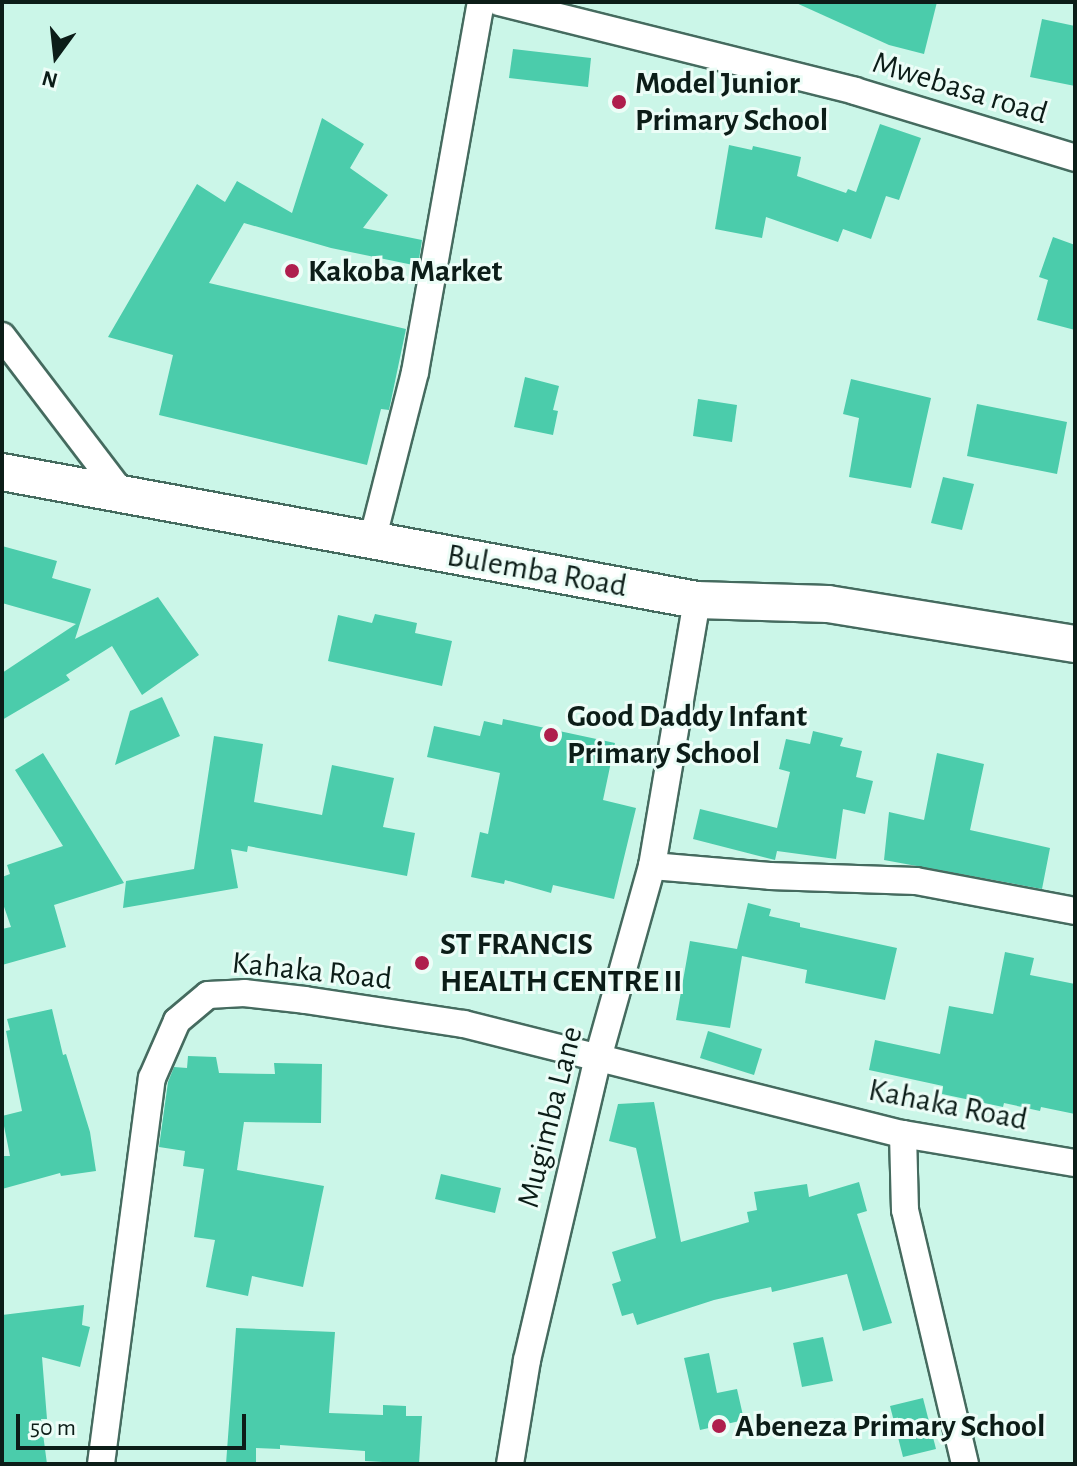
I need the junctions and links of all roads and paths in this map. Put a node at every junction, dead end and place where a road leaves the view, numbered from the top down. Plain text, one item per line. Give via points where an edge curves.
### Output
1 (481, 2) edge
2 (499, 2) edge
3 (1075, 158) edge
4 (2, 336) edge
5 (2, 472) edge
6 (124, 496) junction
7 (372, 541) junction
8 (697, 600) junction
9 (1075, 644) edge
10 (652, 866) junction
11 (1075, 911) edge
12 (598, 1058) junction
13 (903, 1134) junction
14 (1075, 1163) edge
15 (101, 1464) edge
16 (510, 1464) edge
17 (965, 1464) edge

1 - 7 street via 415,372
2 - 3 street, Mwebasa road via 855,91
4 - 6 street
5 - 6 main road, Bulemba Road
6 - 7 main road, Bulemba Road
7 - 8 main road, Bulemba Road
8 - 9 main road, Bulemba Road via 828,604
8 - 10 street, Mugimba Lane
10 - 11 street via 916,881
10 - 12 street, Mugimba Lane
12 - 13 street, Kahaka Road
12 - 15 street, Kahaka Road via 464,1024 244,993 208,995 177,1021 152,1078
12 - 16 street, Mugimba Lane via 527,1360
13 - 14 street, Kahaka Road
13 - 17 street via 905,1210

